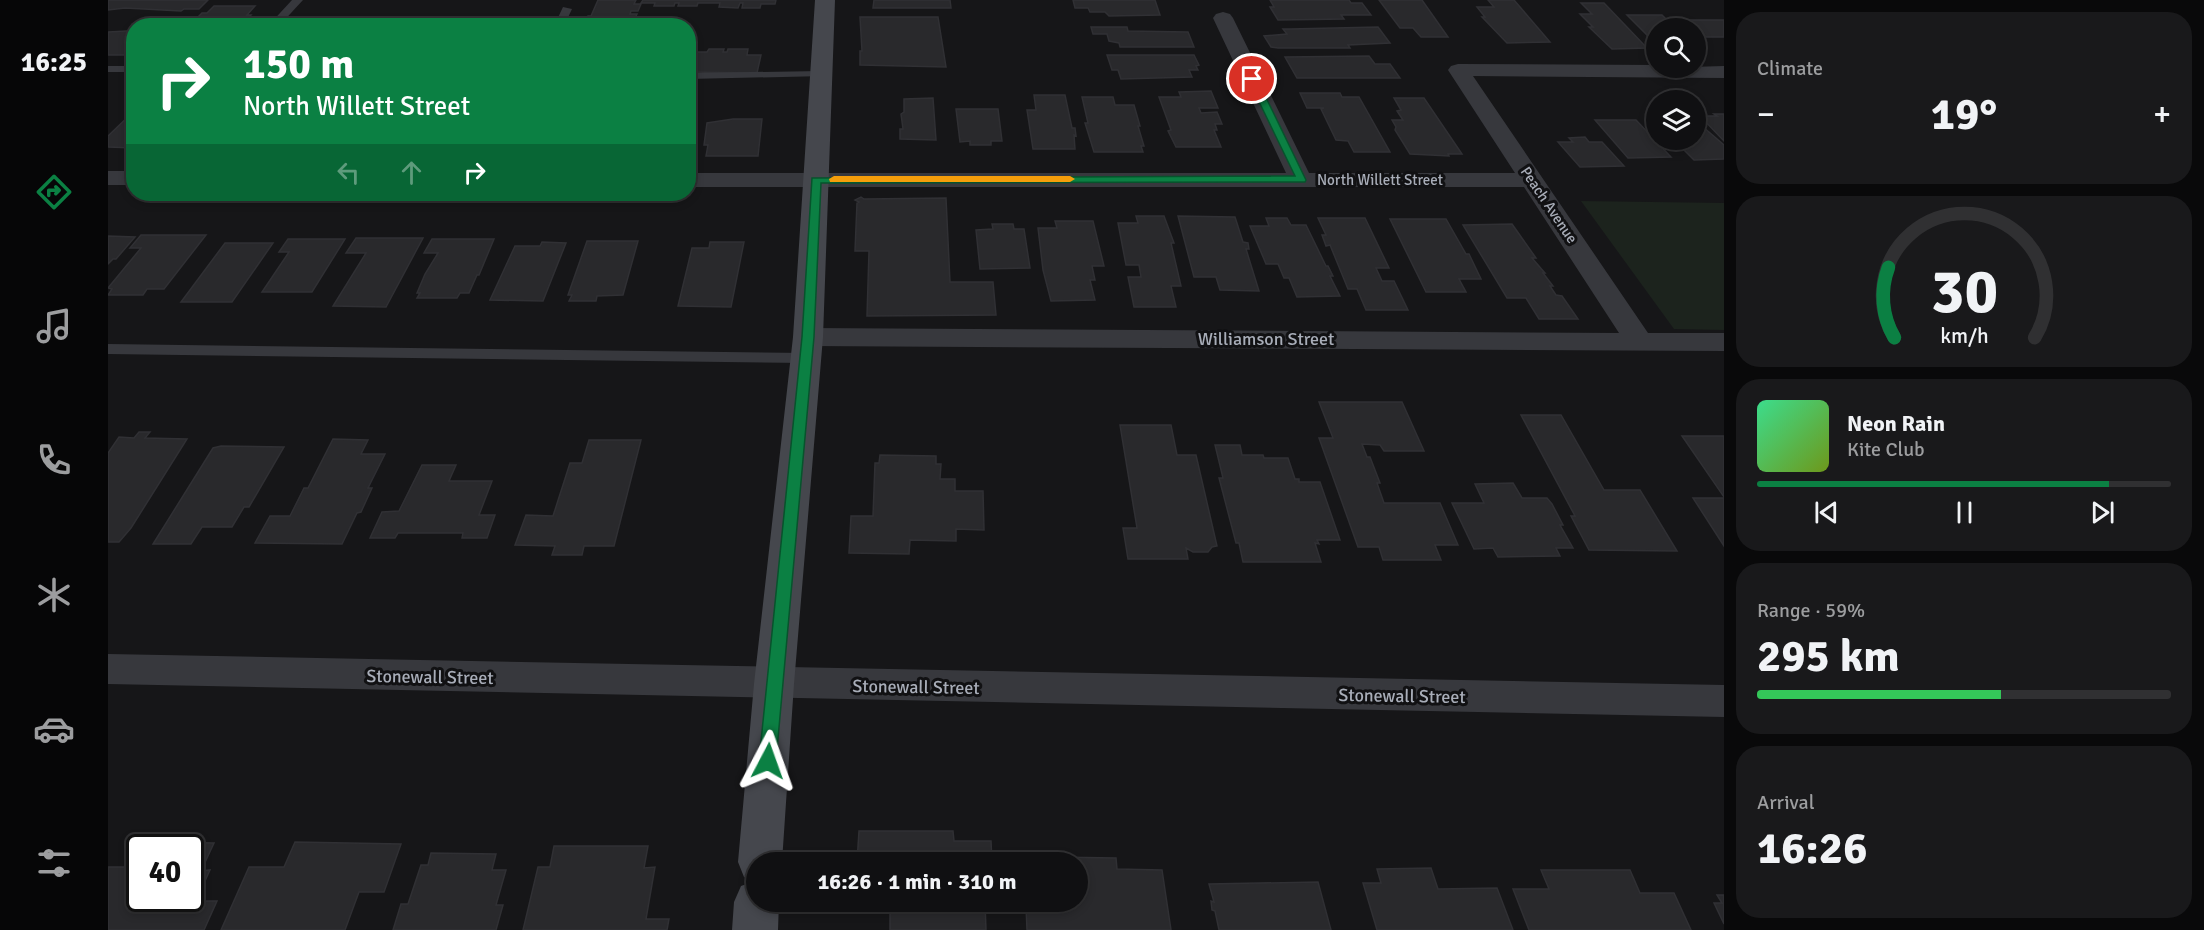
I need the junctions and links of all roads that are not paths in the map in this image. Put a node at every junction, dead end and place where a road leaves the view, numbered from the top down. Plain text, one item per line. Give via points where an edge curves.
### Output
1 (298, 0) edge
2 (825, 0) edge
3 (567, 9) dead end
4 (281, 18) edge
5 (563, 18) edge
6 (1223, 18) dead end
7 (108, 69) edge
8 (126, 69) edge
9 (1724, 72) edge
10 (821, 74) junction
11 (696, 76) edge
12 (108, 178) edge
13 (126, 178) edge
14 (696, 180) edge
15 (816, 180) junction
16 (1301, 180) junction
17 (1532, 180) junction
18 (1638, 340) junction
19 (1724, 342) edge
20 (807, 347) junction
21 (108, 349) edge
22 (108, 669) edge
23 (774, 684) junction
24 (1724, 701) edge
25 (761, 852) edge
26 (756, 912) edge
27 (755, 930) edge

1 - 4 lane
2 - 10 street
3 - 5 lane
6 - 16 street
7 - 8 lane
9 - 17 street, Peach Avenue via 1458,70
10 - 11 lane
10 - 15 street
12 - 13 street
14 - 15 street, North Willett Street
15 - 16 street, North Willett Street
15 - 20 street
16 - 17 street, North Willett Street
17 - 18 street, Peach Avenue
18 - 19 street, Williamson Street
18 - 20 street, Williamson Street
20 - 21 lane
20 - 23 street
22 - 23 street, Stonewall Street
23 - 24 street, Stonewall Street
23 - 25 street
26 - 27 street

